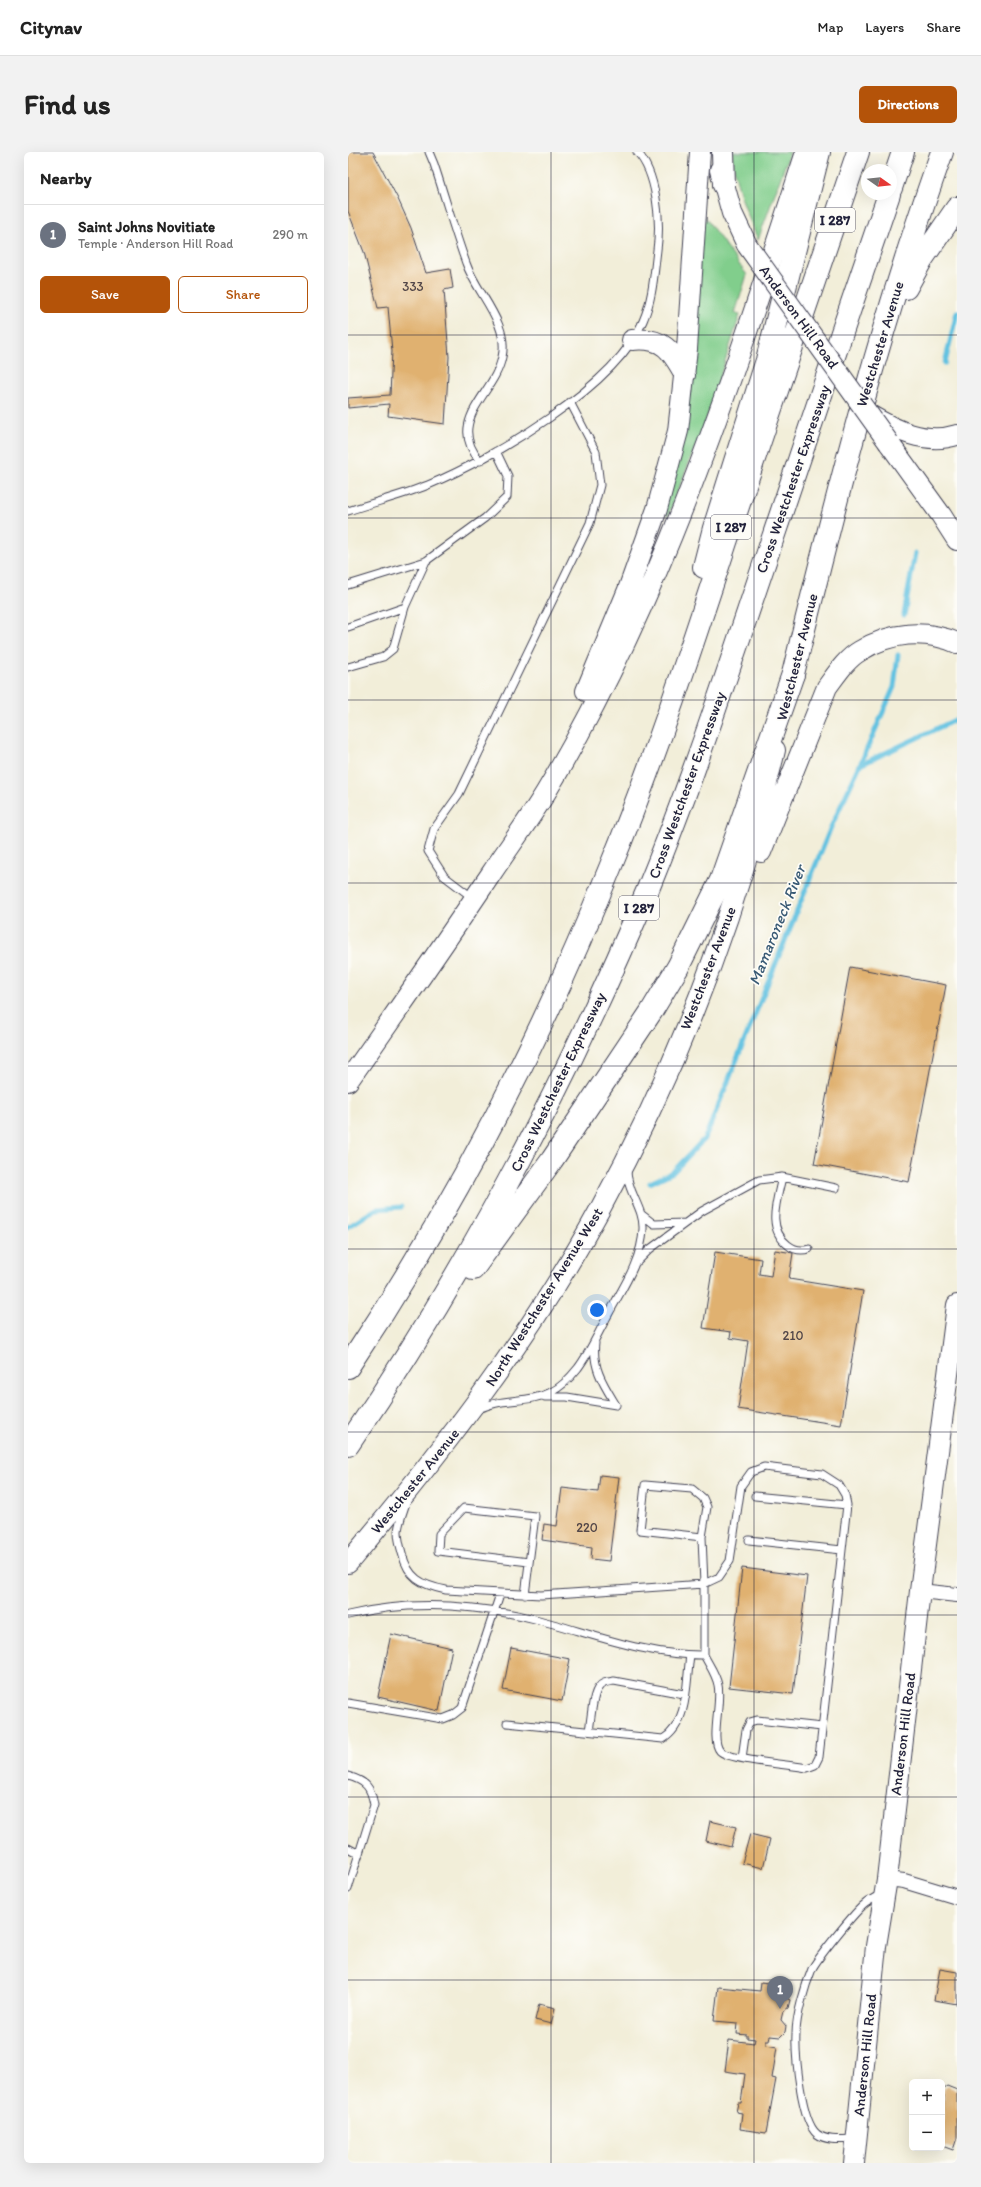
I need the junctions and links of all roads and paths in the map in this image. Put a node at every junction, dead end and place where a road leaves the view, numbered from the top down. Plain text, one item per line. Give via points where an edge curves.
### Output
1 (429, 152) edge
2 (637, 152) edge
3 (700, 152) edge
4 (716, 152) edge
5 (723, 152) edge
6 (806, 152) edge
7 (819, 152) edge
8 (858, 152) edge
9 (903, 152) edge
10 (942, 152) edge
11 (897, 170) edge
12 (724, 185) junction
13 (887, 200) edge
14 (957, 208) edge
15 (632, 340) junction
16 (874, 361) junction
17 (685, 375) junction
18 (570, 402) junction
19 (957, 435) edge
20 (891, 436) junction
21 (496, 451) junction
22 (480, 461) junction
23 (348, 511) edge
24 (957, 540) edge
25 (426, 561) junction
26 (348, 585) edge
27 (405, 607) junction
28 (348, 627) edge
29 (957, 643) edge
30 (348, 667) edge
31 (792, 674) junction
32 (672, 704) junction
33 (478, 893) junction
34 (723, 936) junction
35 (348, 1081) edge
36 (629, 1153) junction
37 (782, 1177) junction
38 (836, 1188) dead end
39 (641, 1214) junction
40 (685, 1223) junction
41 (809, 1249) dead end
42 (632, 1268) junction
43 (957, 1305) edge
44 (596, 1337) junction
45 (401, 1366) junction
46 (348, 1367) edge
47 (537, 1398) junction
48 (466, 1416) junction
49 (348, 1445) edge
50 (409, 1490) junction
51 (755, 1496) dead end
52 (847, 1506) junction
53 (702, 1537) junction
54 (749, 1540) dead end
55 (842, 1550) junction
56 (529, 1562) junction
57 (348, 1563) edge
58 (704, 1584) junction
59 (920, 1591) junction
60 (500, 1594) junction
61 (525, 1595) junction
62 (957, 1596) edge
63 (494, 1611) junction
64 (348, 1615) edge
65 (690, 1655) junction
66 (704, 1655) junction
67 (684, 1694) junction
68 (348, 1702) edge
69 (507, 1723) dead end
70 (822, 1726) junction
71 (589, 1731) junction
72 (742, 1758) junction
73 (348, 1776) edge
74 (348, 1848) edge
75 (359, 1854) junction
76 (886, 1886) junction
77 (348, 1889) edge
78 (957, 1897) edge
79 (856, 2139) junction
80 (854, 2163) edge

1 - 22 lane via 466,264 502,332 502,357 494,377 479,398 468,430 469,444
2 - 15 lane via 650,170 659,241 651,296 643,321
3 - 17 main road
4 - 12 main road, Anderson Hill Road
5 - 12 main road
6 - 33 main road via 724,401 648,594 546,792
7 - 32 main road via 766,360 714,528
8 - 32 main road, I 287
9 - 11 main road
10 - 16 main road, Westchester Avenue via 909,246
12 - 20 main road, Anderson Hill Road, bridge via 732,212 747,245 868,414
13 - 45 main road, Cross Westchester Expressway / I 287 via 712,720 649,886 598,1003 521,1158
14 - 16 main road via 922,259 902,294
15 - 17 main road via 648,338 663,344 672,352
15 - 18 lane via 610,368
16 - 31 main road, Westchester Avenue via 845,463
17 - 33 main road via 678,431 670,466 658,509 628,590 582,700 556,754
18 - 21 lane
18 - 33 lane via 596,452 600,485 590,522 459,794 434,829 428,851 444,876
19 - 20 main road via 933,439
20 - 24 main road, Anderson Hill Road
21 - 22 lane
21 - 25 lane via 508,476 507,497 485,518
22 - 23 lane via 427,485
25 - 26 lane
25 - 27 lane
27 - 28 lane
27 - 30 lane via 393,650 383,657
29 - 34 main road via 943,637 924,634 892,637 859,651 843,666 827,687 769,834
31 - 34 main road, Westchester Avenue via 758,823
31 - 45 main road via 721,880 678,967 552,1160
32 - 46 main road, I 287 via 610,870 536,1032 434,1228
33 - 35 main road
34 - 36 main road, Westchester Avenue via 667,1074
36 - 39 lane via 627,1181
36 - 48 main road, North Westchester Avenue West via 599,1212 551,1291
37 - 38 lane
37 - 40 lane via 759,1180
37 - 41 lane via 774,1214 777,1233 790,1247 799,1250
39 - 40 lane via 654,1224
39 - 42 lane via 642,1243
40 - 42 lane via 642,1256
42 - 44 lane
43 - 59 main road, Anderson Hill Road
44 - 47 lane via 569,1379 560,1387
44 - 47 lane via 594,1352 598,1373 616,1405 567,1397
45 - 49 main road, Cross Westchester Expressway / I 287
47 - 48 lane via 492,1404
48 - 50 main road, Westchester Avenue
50 - 57 main road, Westchester Avenue
50 - 60 lane via 398,1531 407,1569 415,1578 432,1587
51 - 52 lane
52 - 55 lane
52 - 58 lane via 842,1490 822,1474 764,1467 751,1472 741,1486 730,1561 719,1578
53 - 53 lane via 707,1507 703,1498 692,1489 645,1485 640,1530
53 - 58 lane
54 - 55 lane
55 - 70 lane
56 - 56 lane via 535,1516 464,1508 439,1534 438,1551
56 - 61 lane
58 - 61 lane
58 - 66 lane
59 - 62 street
59 - 76 main road, Anderson Hill Road
60 - 61 lane
60 - 63 lane
63 - 64 lane via 454,1605 407,1606 366,1610
63 - 65 lane via 534,1619 619,1643 674,1655
63 - 68 lane via 462,1708 454,1715 443,1719
65 - 66 lane
65 - 67 lane
66 - 72 lane via 718,1686 719,1707 715,1742 720,1752
67 - 71 lane via 681,1720 672,1734 663,1739
67 - 71 lane via 614,1681 606,1682 598,1687
69 - 71 lane
70 - 72 lane via 757,1720 750,1722 746,1730
70 - 72 lane via 819,1757 815,1765 807,1768
73 - 75 lane via 361,1779 372,1791 374,1805
74 - 75 lane
75 - 77 lane
76 - 78 street via 904,1881
76 - 79 main road, Anderson Hill Road via 876,1946
76 - 79 lane via 865,1904 813,1968 796,2034 801,2094 808,2118 817,2133 830,2139
79 - 80 main road, Anderson Hill Road

